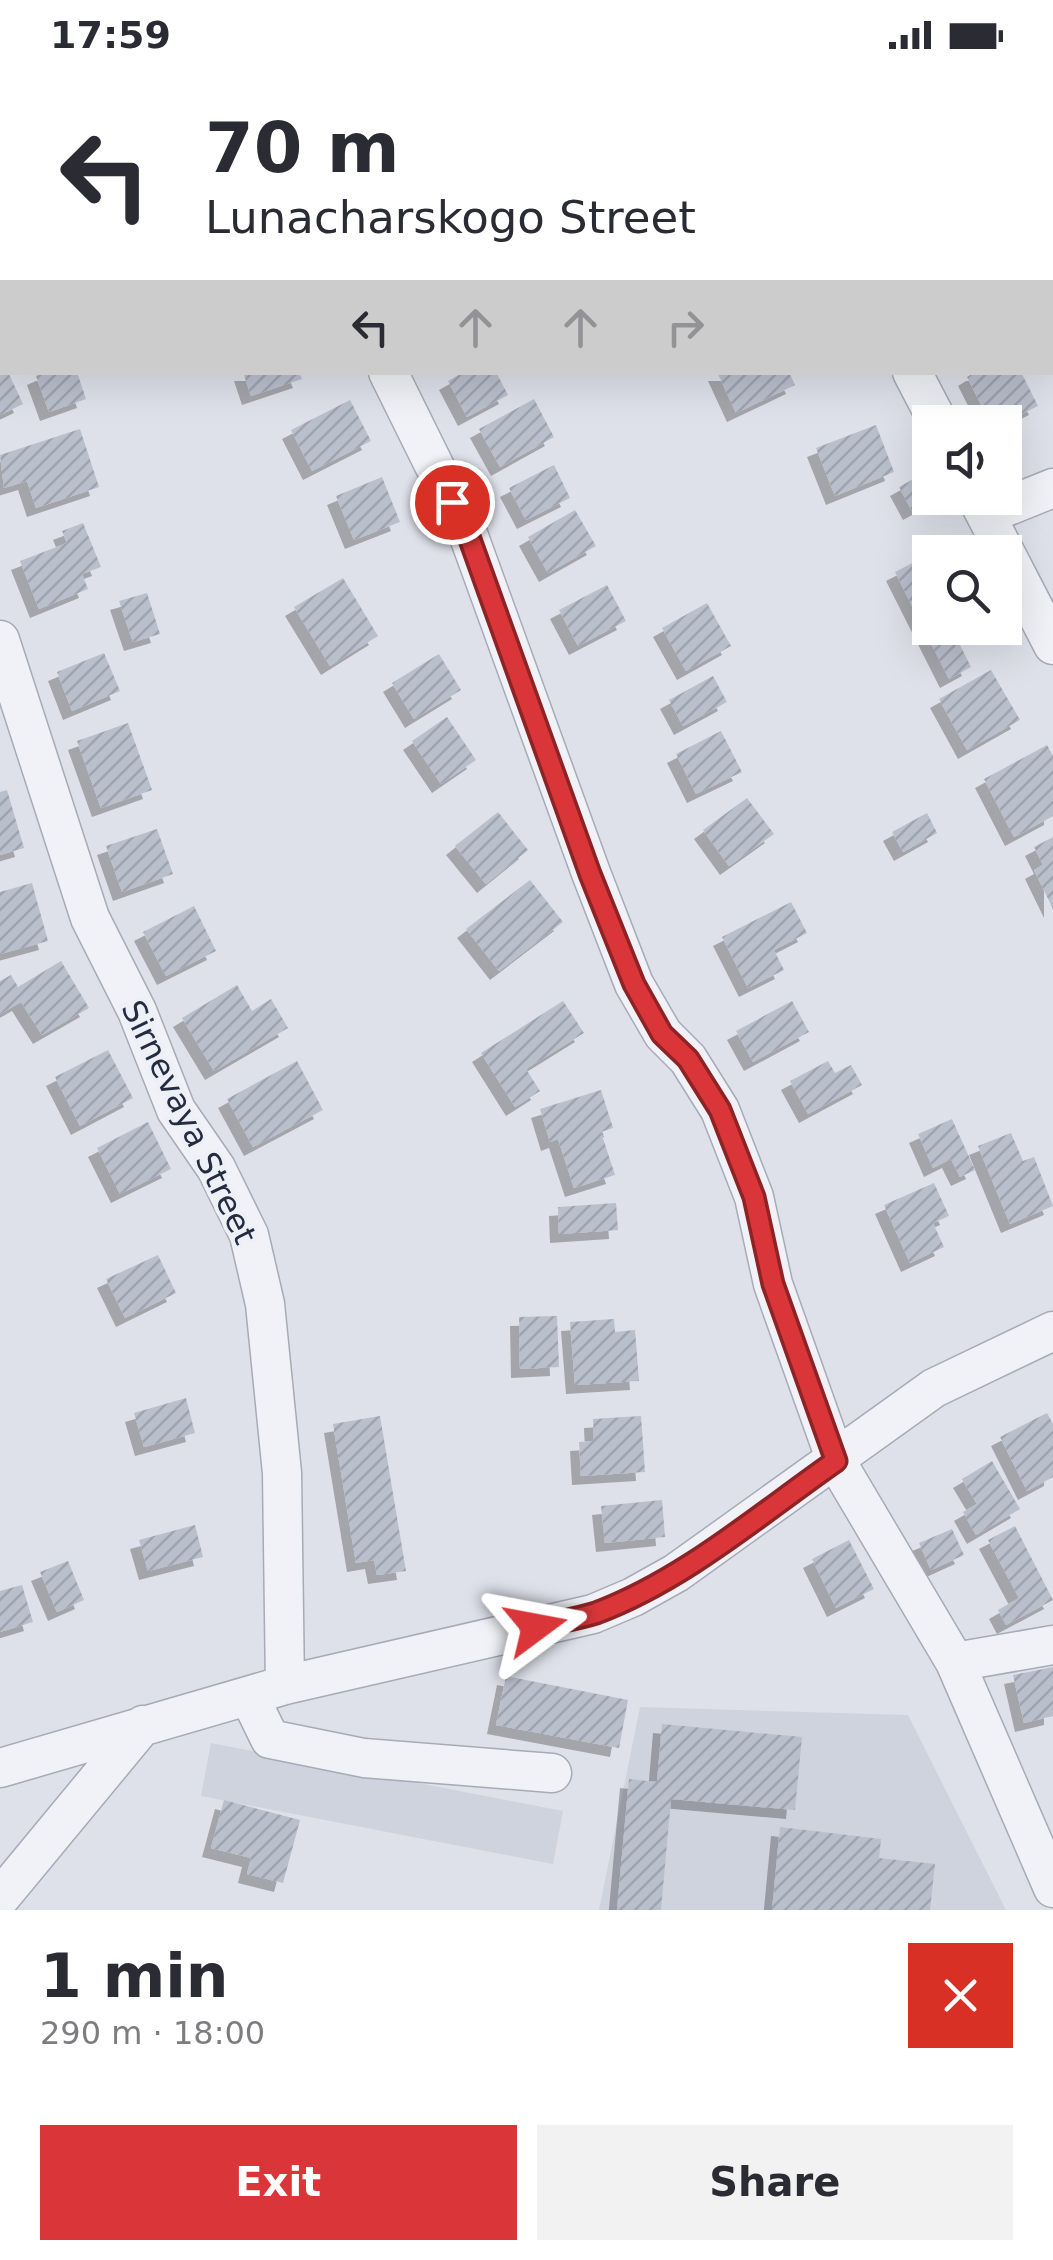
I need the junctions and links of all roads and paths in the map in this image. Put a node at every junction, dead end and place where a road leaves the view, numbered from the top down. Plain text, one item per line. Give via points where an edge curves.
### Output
1 (389, 375) edge
2 (914, 375) edge
3 (929, 405) edge
4 (1053, 488) edge
5 (1022, 496) edge
6 (986, 515) edge
7 (0, 640) edge
8 (1053, 645) edge
9 (1053, 1331) edge
10 (836, 1461) junction
11 (1053, 1644) edge
12 (955, 1662) junction
13 (267, 1690) junction
14 (142, 1725) junction
15 (0, 1768) edge
16 (552, 1773) dead end
17 (1053, 1888) edge
18 (0, 1898) edge

1 - 10 street via 468,534 634,984 662,1034 688,1059 720,1110
2 - 3 street
4 - 5 street
6 - 8 street
7 - 13 street, Sirnevaya Street via 90,918 176,1110 216,1168 248,1235 265,1304 282,1473
9 - 10 street via 934,1388
10 - 12 street
10 - 13 street via 676,1573 593,1614
11 - 12 street
12 - 17 street
13 - 14 street
13 - 16 street via 270,1739 364,1758
14 - 15 street
14 - 18 street

